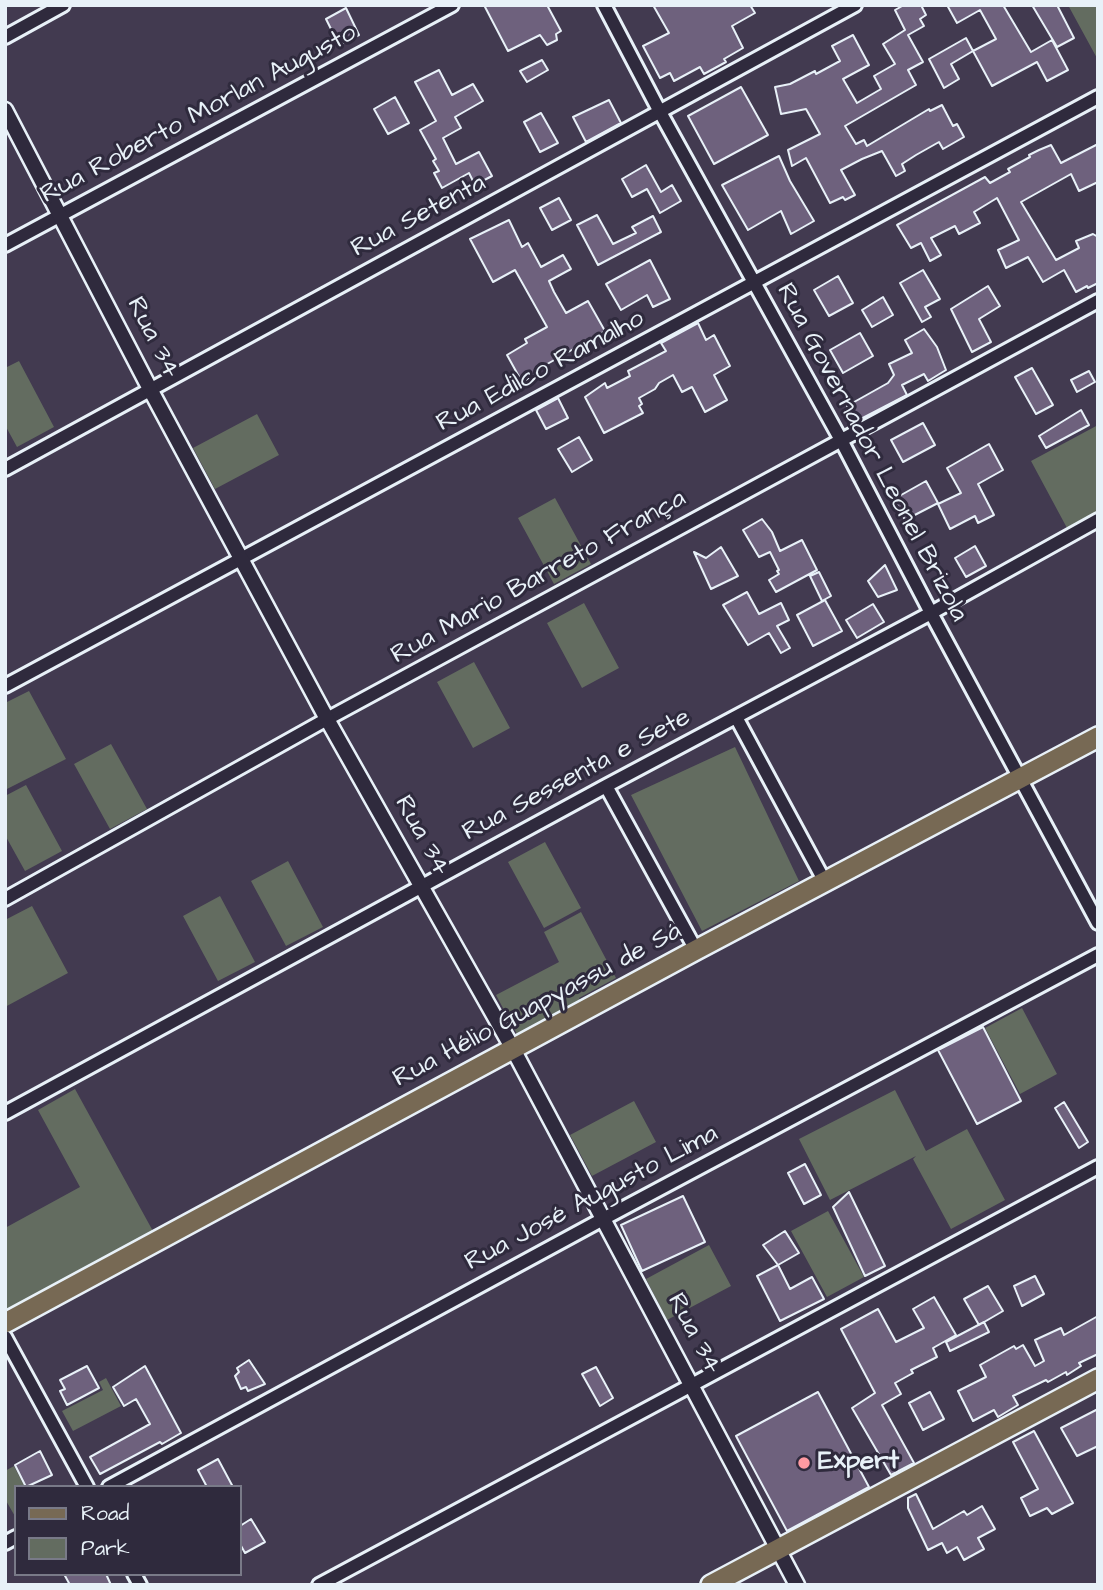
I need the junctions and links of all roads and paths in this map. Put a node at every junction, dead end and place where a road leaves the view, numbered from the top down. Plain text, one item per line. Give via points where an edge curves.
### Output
1 (63, 5) edge
2 (452, 5) edge
3 (604, 5) edge
4 (855, 5) edge
5 (5, 37) edge
6 (1098, 97) edge
7 (5, 110) edge
8 (660, 112) junction
9 (61, 214) junction
10 (5, 245) edge
11 (754, 283) junction
12 (1098, 301) edge
13 (150, 388) junction
14 (841, 440) junction
15 (5, 469) edge
16 (1098, 520) edge
17 (242, 558) junction
18 (931, 613) junction
19 (5, 686) edge
20 (736, 717) junction
21 (327, 719) junction
22 (1098, 737) edge
23 (1020, 780) junction
24 (606, 786) junction
25 (825, 882) junction
26 (421, 886) junction
27 (5, 899) edge
28 (1098, 923) edge
29 (696, 950) junction
30 (1098, 955) edge
31 (513, 1049) junction
32 (5, 1113) edge
33 (1098, 1167) edge
34 (603, 1219) junction
35 (5, 1323) edge
36 (5, 1336) edge
37 (1098, 1379) edge
38 (691, 1383) junction
39 (86, 1485) edge
40 (113, 1485) edge
41 (777, 1549) junction
42 (319, 1585) edge
43 (711, 1585) edge
44 (797, 1585) edge

1 - 5 street
2 - 9 street, Rua Roberto Morlan Augusto
3 - 8 street, Rua Governador Leonel Brizola
4 - 8 street, Rua Setenta
6 - 11 street, Rua Edilco Ramalho
7 - 9 street, Rua 34
8 - 11 street, Rua Governador Leonel Brizola
8 - 13 street, Rua Setenta
9 - 10 street, Rua Roberto Morlan Augusto
9 - 13 street, Rua 34
11 - 14 street, Rua Governador Leonel Brizola
11 - 17 street, Rua Edilco Ramalho
12 - 14 street, Rua Mario Barreto França
13 - 15 street, Rua Setenta
13 - 17 street, Rua 34
14 - 18 street, Rua Governador Leonel Brizola
14 - 21 street, Rua Mario Barreto França
16 - 18 street, Rua Sessenta e Sete
17 - 19 street, Rua Edilco Ramalho
17 - 21 street, Rua 34
18 - 20 street, Rua Sessenta e Sete
18 - 23 street, Rua Governador Leonel Brizola
20 - 24 street, Rua Sessenta e Sete
20 - 25 street
21 - 26 street, Rua 34
21 - 27 street, Rua Mario Barreto França
22 - 23 main road, Rua Hélio Guapyassu de Sá
23 - 25 main road, Rua Hélio Guapyassu de Sá
23 - 28 street, Rua Governador Leonel Brizola
24 - 26 street, Rua Sessenta e Sete
24 - 29 street
25 - 29 main road, Rua Hélio Guapyassu de Sá
26 - 31 street, Rua 34
26 - 32 street, Rua Sessenta e Sete
29 - 31 main road, Rua Hélio Guapyassu de Sá
30 - 34 street, Rua José Augusto Lima
31 - 34 street, Rua 34
31 - 35 main road, Rua Hélio Guapyassu de Sá
33 - 38 street
34 - 38 street, Rua 34
34 - 40 street, Rua José Augusto Lima
36 - 39 street
37 - 41 main road
38 - 41 street, Rua 34
38 - 42 street
41 - 43 main road
41 - 44 street, Rua 34

